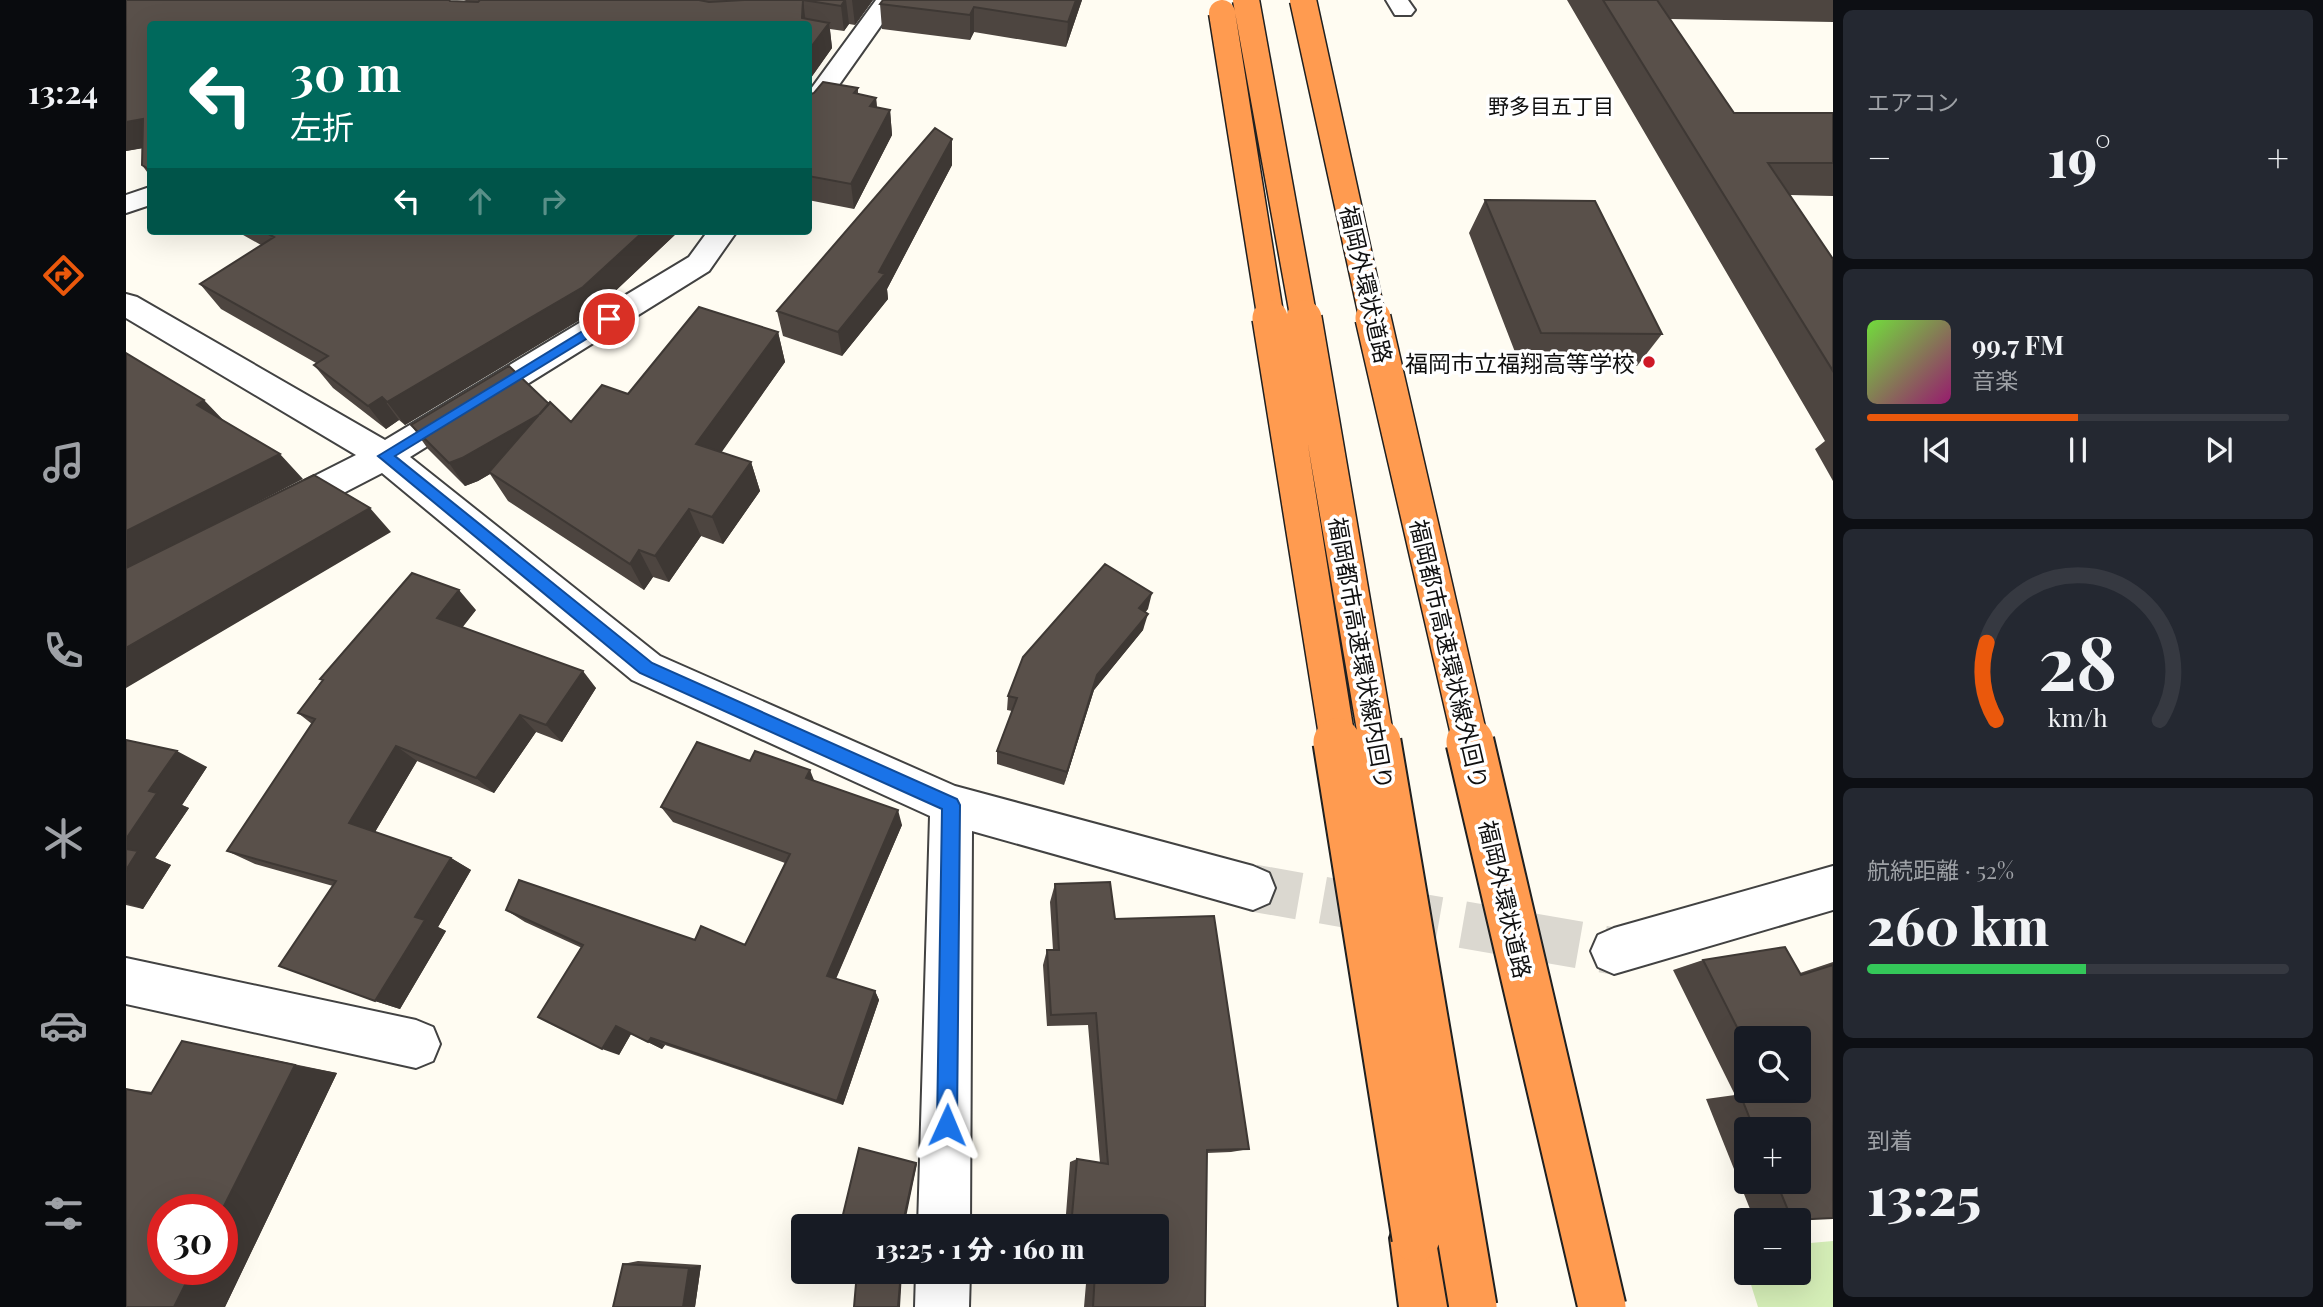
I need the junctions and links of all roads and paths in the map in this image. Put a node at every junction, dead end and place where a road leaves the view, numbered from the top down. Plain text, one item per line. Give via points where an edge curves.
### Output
1 (888, 0) edge
2 (1220, 0) edge
3 (1239, 0) edge
4 (1246, 0) edge
5 (1302, 0) edge
6 (1326, 0) edge
7 (833, 39) dead end
8 (858, 43) junction
9 (1257, 64) junction
10 (812, 106) edge
11 (147, 197) edge
12 (126, 204) edge
13 (720, 235) edge
14 (126, 304) edge
15 (1395, 419) junction
16 (385, 456) junction
17 (253, 523) edge
18 (951, 805) junction
19 (1253, 887) tunnel mouth
20 (1833, 888) edge
21 (1615, 951) tunnel mouth
22 (126, 981) edge
23 (416, 1044) dead end
24 (944, 1214) edge
25 (943, 1284) edge
26 (943, 1307) edge
27 (1426, 1307) edge
28 (1473, 1307) edge
29 (1600, 1307) edge

1 - 8 street
2 - 27 highway, bridge
3 - 9 highway, bridge
4 - 9 highway, 福岡都市高速環状線内回り, bridge
5 - 15 highway, 福岡都市高速環状線外回り, bridge
5 - 29 highway, 福岡外環状道路, bridge
6 - 15 highway, bridge via 1357,122 1377,242
7 - 8 street
8 - 10 street
9 - 28 highway, 福岡都市高速環状線内回り, bridge
11 - 12 street
13 - 16 street via 699,264
14 - 16 street
15 - 29 highway, 福岡都市高速環状線外回り, bridge
16 - 17 street
16 - 18 street via 646,668
18 - 19 street
18 - 24 street
20 - 21 street
22 - 23 street
25 - 26 street

